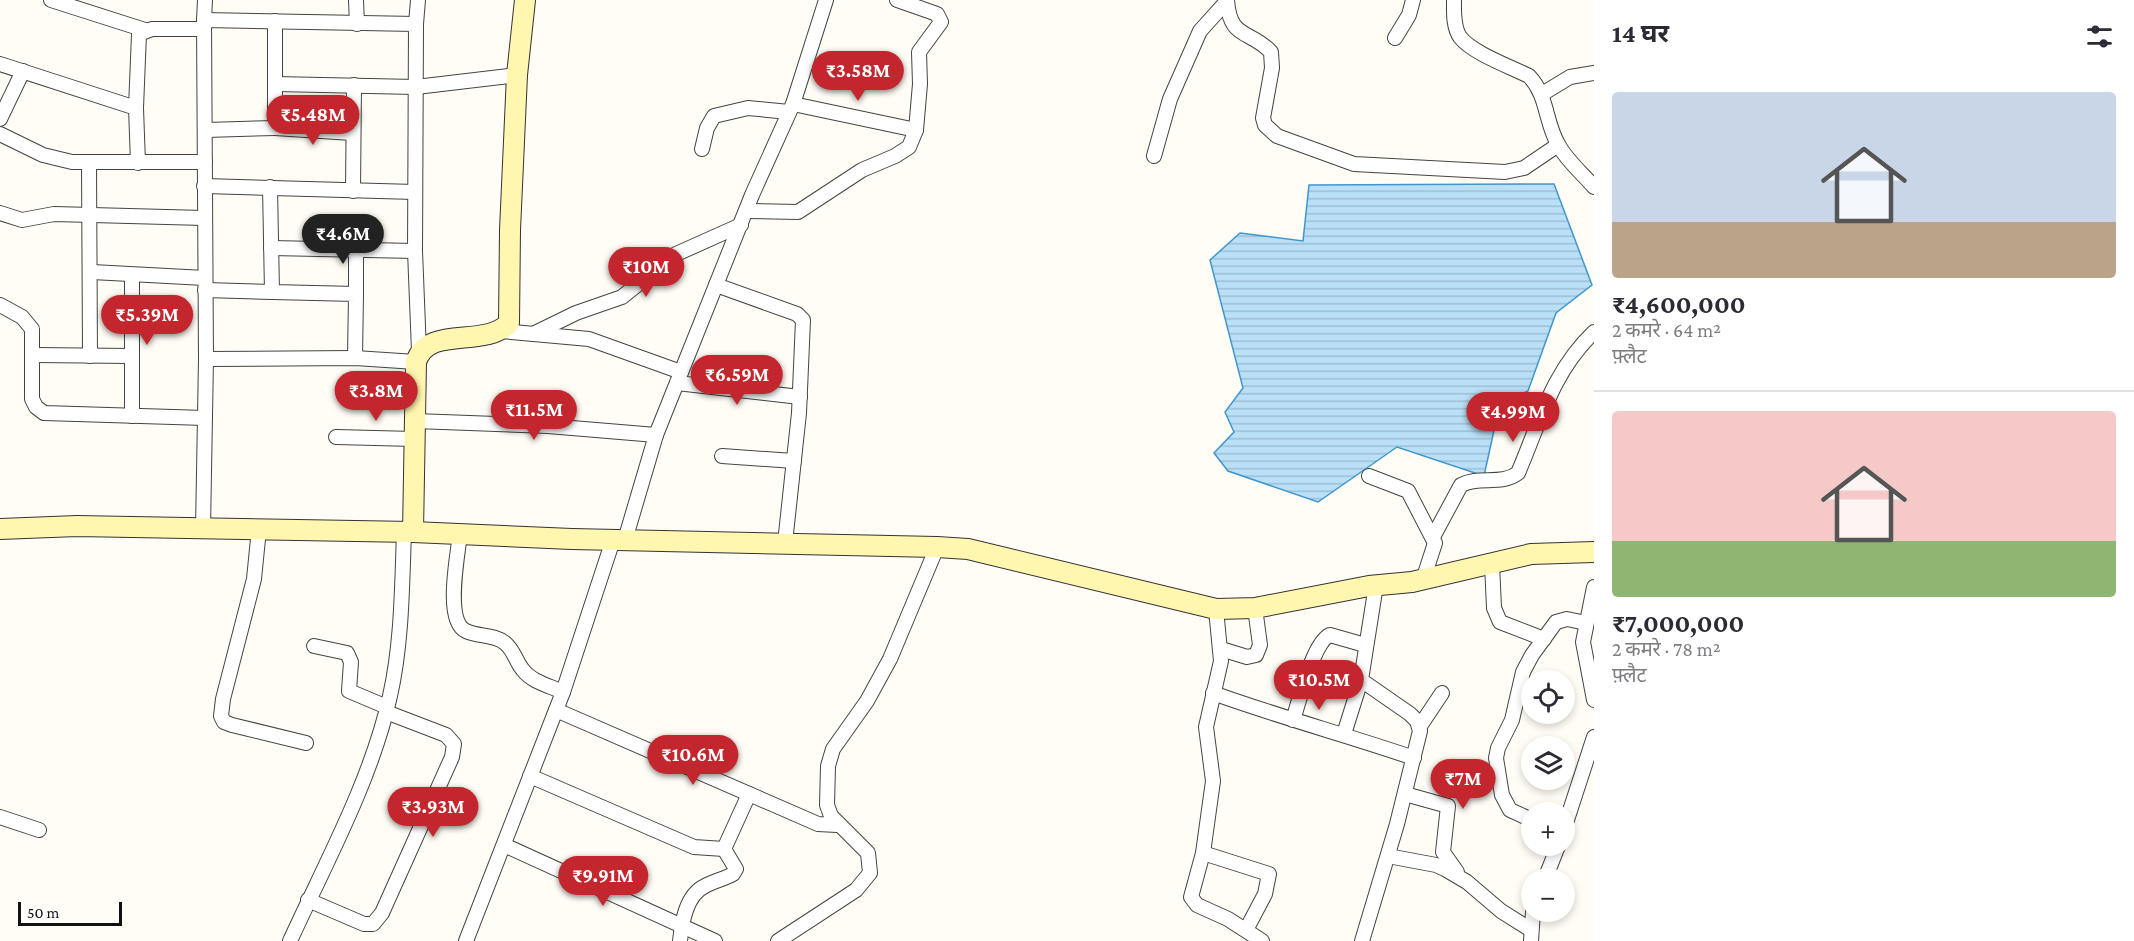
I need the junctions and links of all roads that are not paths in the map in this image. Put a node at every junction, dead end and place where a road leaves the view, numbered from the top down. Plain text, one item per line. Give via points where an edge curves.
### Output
1 (51, 0) edge
2 (205, 0) edge
3 (356, 0) edge
4 (417, 0) edge
5 (525, 0) edge
6 (826, 0) edge
7 (897, 0) edge
8 (1413, 0) edge
9 (1454, 0) edge
10 (1227, 1) edge
11 (275, 21) junction
12 (204, 24) junction
13 (357, 24) junction
14 (416, 24) junction
15 (145, 30) junction
16 (1395, 38) dead end
17 (0, 64) edge
18 (23, 71) junction
19 (1594, 73) edge
20 (517, 75) junction
21 (275, 84) junction
22 (354, 85) junction
23 (416, 87) junction
24 (1542, 94) junction
25 (136, 108) junction
26 (791, 108) junction
27 (0, 119) edge
28 (275, 128) junction
29 (206, 130) junction
30 (916, 130) junction
31 (352, 133) junction
32 (0, 134) edge
33 (1558, 145) junction
34 (702, 148) dead end
35 (1154, 156) dead end
36 (205, 162) junction
37 (138, 163) junction
38 (89, 164) junction
39 (204, 186) junction
40 (270, 187) junction
41 (1594, 187) edge
42 (353, 190) junction
43 (415, 192) junction
44 (746, 211) junction
45 (0, 213) edge
46 (89, 217) junction
47 (204, 218) junction
48 (741, 225) junction
49 (271, 248) junction
50 (356, 250) junction
51 (415, 251) junction
52 (92, 272) junction
53 (132, 276) junction
54 (205, 284) junction
55 (716, 285) junction
56 (272, 292) junction
57 (356, 294) junction
58 (0, 305) edge
59 (501, 331) junction
60 (1594, 332) edge
61 (533, 334) junction
62 (34, 355) junction
63 (90, 356) junction
64 (132, 356) junction
65 (417, 357) junction
66 (355, 358) junction
67 (206, 359) junction
68 (679, 378) junction
69 (800, 397) junction
70 (132, 416) junction
71 (205, 418) junction
72 (415, 430) junction
73 (656, 435) junction
74 (336, 437) dead end
75 (722, 456) dead end
76 (794, 461) junction
77 (1369, 476) dead end
78 (0, 529) edge
79 (203, 529) junction
80 (259, 530) junction
81 (408, 532) junction
82 (460, 534) junction
83 (1433, 537) junction
84 (619, 540) junction
85 (785, 543) junction
86 (937, 547) junction
87 (1594, 552) edge
88 (1492, 564) junction
89 (1423, 580) junction
90 (1376, 585) junction
91 (1594, 587) edge
92 (1256, 608) junction
93 (1216, 609) junction
94 (1586, 623) junction
95 (1544, 639) junction
96 (1365, 645) junction
97 (315, 646) dead end
98 (1221, 649) junction
99 (1360, 681) junction
100 (563, 692) junction
101 (1213, 693) junction
102 (1442, 693) dead end
103 (1594, 700) edge
104 (386, 710) junction
105 (556, 710) junction
106 (1293, 720) junction
107 (1420, 726) junction
108 (1344, 734) junction
109 (1594, 737) edge
110 (306, 742) dead end
111 (1414, 758) junction
112 (531, 776) junction
113 (749, 794) junction
114 (1405, 794) junction
115 (1573, 802) edge
116 (1521, 815) edge
117 (0, 816) edge
118 (837, 825) junction
119 (39, 830) dead end
120 (504, 845) junction
121 (724, 849) junction
122 (1203, 853) junction
123 (1388, 856) junction
124 (1467, 882) junction
125 (308, 900) junction
126 (682, 925) junction
127 (1246, 930) junction
128 (1531, 935) edge
129 (290, 941) edge
130 (466, 941) edge
131 (680, 941) edge
132 (715, 941) edge
133 (778, 941) edge
134 (1262, 941) edge
135 (1362, 941) edge

1 - 15 street
2 - 12 street
3 - 13 street
4 - 14 street
5 - 20 street
6 - 26 street
7 - 30 street via 937,14 941,22 919,52
8 - 16 street
9 - 24 street via 1460,36 1477,50 1529,76
10 - 33 street via 1235,29 1271,52 1263,118 1277,136 1354,164 1505,172 1524,168
10 - 35 street via 1200,31 1170,99
11 - 12 street
11 - 13 street
11 - 21 street
12 - 15 street
12 - 29 street
13 - 14 street
14 - 23 street
15 - 25 street via 138,38
17 - 18 street
18 - 25 street
18 - 27 street
19 - 24 street via 1570,77
20 - 23 street
20 - 59 street via 510,230 511,308 509,323
21 - 22 street
21 - 28 street
22 - 23 street
22 - 31 street
23 - 43 street
24 - 33 street
25 - 37 street
26 - 30 street
26 - 34 street via 748,108 714,116
26 - 44 street
28 - 29 street
28 - 31 street
29 - 36 street
30 - 44 street via 902,153 862,170 805,209 790,213
31 - 42 street
32 - 38 street via 44,155
33 - 41 street
36 - 37 street
36 - 39 street
37 - 38 street
38 - 46 street
39 - 40 street
39 - 47 street
40 - 42 street
40 - 49 street
42 - 43 street
43 - 51 street
44 - 48 street
45 - 46 street via 22,220 54,214
46 - 47 street
46 - 52 street
47 - 54 street
48 - 55 street
48 - 61 street via 680,251 622,297
49 - 50 street
49 - 56 street
50 - 51 street
50 - 57 street
51 - 65 street
52 - 53 street
52 - 63 street
53 - 54 street
53 - 64 street
54 - 56 street
54 - 67 street
55 - 68 street
55 - 69 street via 797,314 803,320
56 - 57 street
57 - 66 street
58 - 62 street via 29,324
59 - 61 street
59 - 65 street via 489,336 432,342
60 - 83 street via 1558,376 1518,473 1502,480 1476,480 1461,485
61 - 68 street via 602,342
62 - 63 street
62 - 70 street via 32,399 44,412
63 - 64 street
64 - 70 street
65 - 66 street
65 - 72 street
66 - 67 street
67 - 71 street
68 - 69 street
68 - 73 street
69 - 76 street
70 - 71 street
71 - 79 street
72 - 73 street via 548,426
72 - 74 street
72 - 81 street
73 - 84 street
75 - 76 street
76 - 85 street
77 - 83 street via 1408,491
78 - 79 street
79 - 80 street
80 - 81 street
80 - 110 street via 254,579 222,699 221,716 232,725
81 - 82 street
81 - 104 street
82 - 84 street
82 - 100 street via 453,601 462,630 501,640 529,676
83 - 89 street via 1434,549
84 - 85 street
84 - 100 street
85 - 86 street
86 - 93 street via 968,549
86 - 118 street via 890,659 831,754 827,805
87 - 88 street via 1531,554
88 - 89 street
88 - 95 street via 1494,608 1500,622
89 - 90 street
90 - 92 street
90 - 96 street
91 - 94 street
92 - 93 street
92 - 98 street via 1260,645 1256,655 1247,657
93 - 98 street
94 - 95 street via 1561,620
94 - 103 street via 1583,642
95 - 116 street via 1523,672 1512,720 1496,758 1506,804
96 - 99 street
96 - 106 street via 1325,637
97 - 104 street via 346,653 351,662 349,691
98 - 101 street
99 - 107 street via 1410,714
99 - 108 street
100 - 105 street
101 - 106 street
101 - 122 street via 1206,727 1213,781
102 - 107 street
104 - 125 street via 354,801
104 - 125 street via 446,735 454,744 452,757 382,913 373,924 364,924
105 - 112 street
105 - 113 street
106 - 108 street
107 - 111 street
108 - 111 street
109 - 115 street
111 - 114 street
112 - 120 street
112 - 121 street via 694,847
113 - 118 street via 818,824
113 - 121 street
114 - 123 street
114 - 124 street via 1448,806 1443,852
117 - 119 street
118 - 133 street via 868,853 870,873 856,890
120 - 126 street
120 - 130 street
121 - 126 street via 736,869 698,890
122 - 127 street via 1192,891 1193,903
122 - 127 street via 1269,874 1265,894
123 - 124 street via 1436,865
123 - 135 street
124 - 128 street
125 - 129 street
126 - 131 street
126 - 132 street
127 - 134 street

